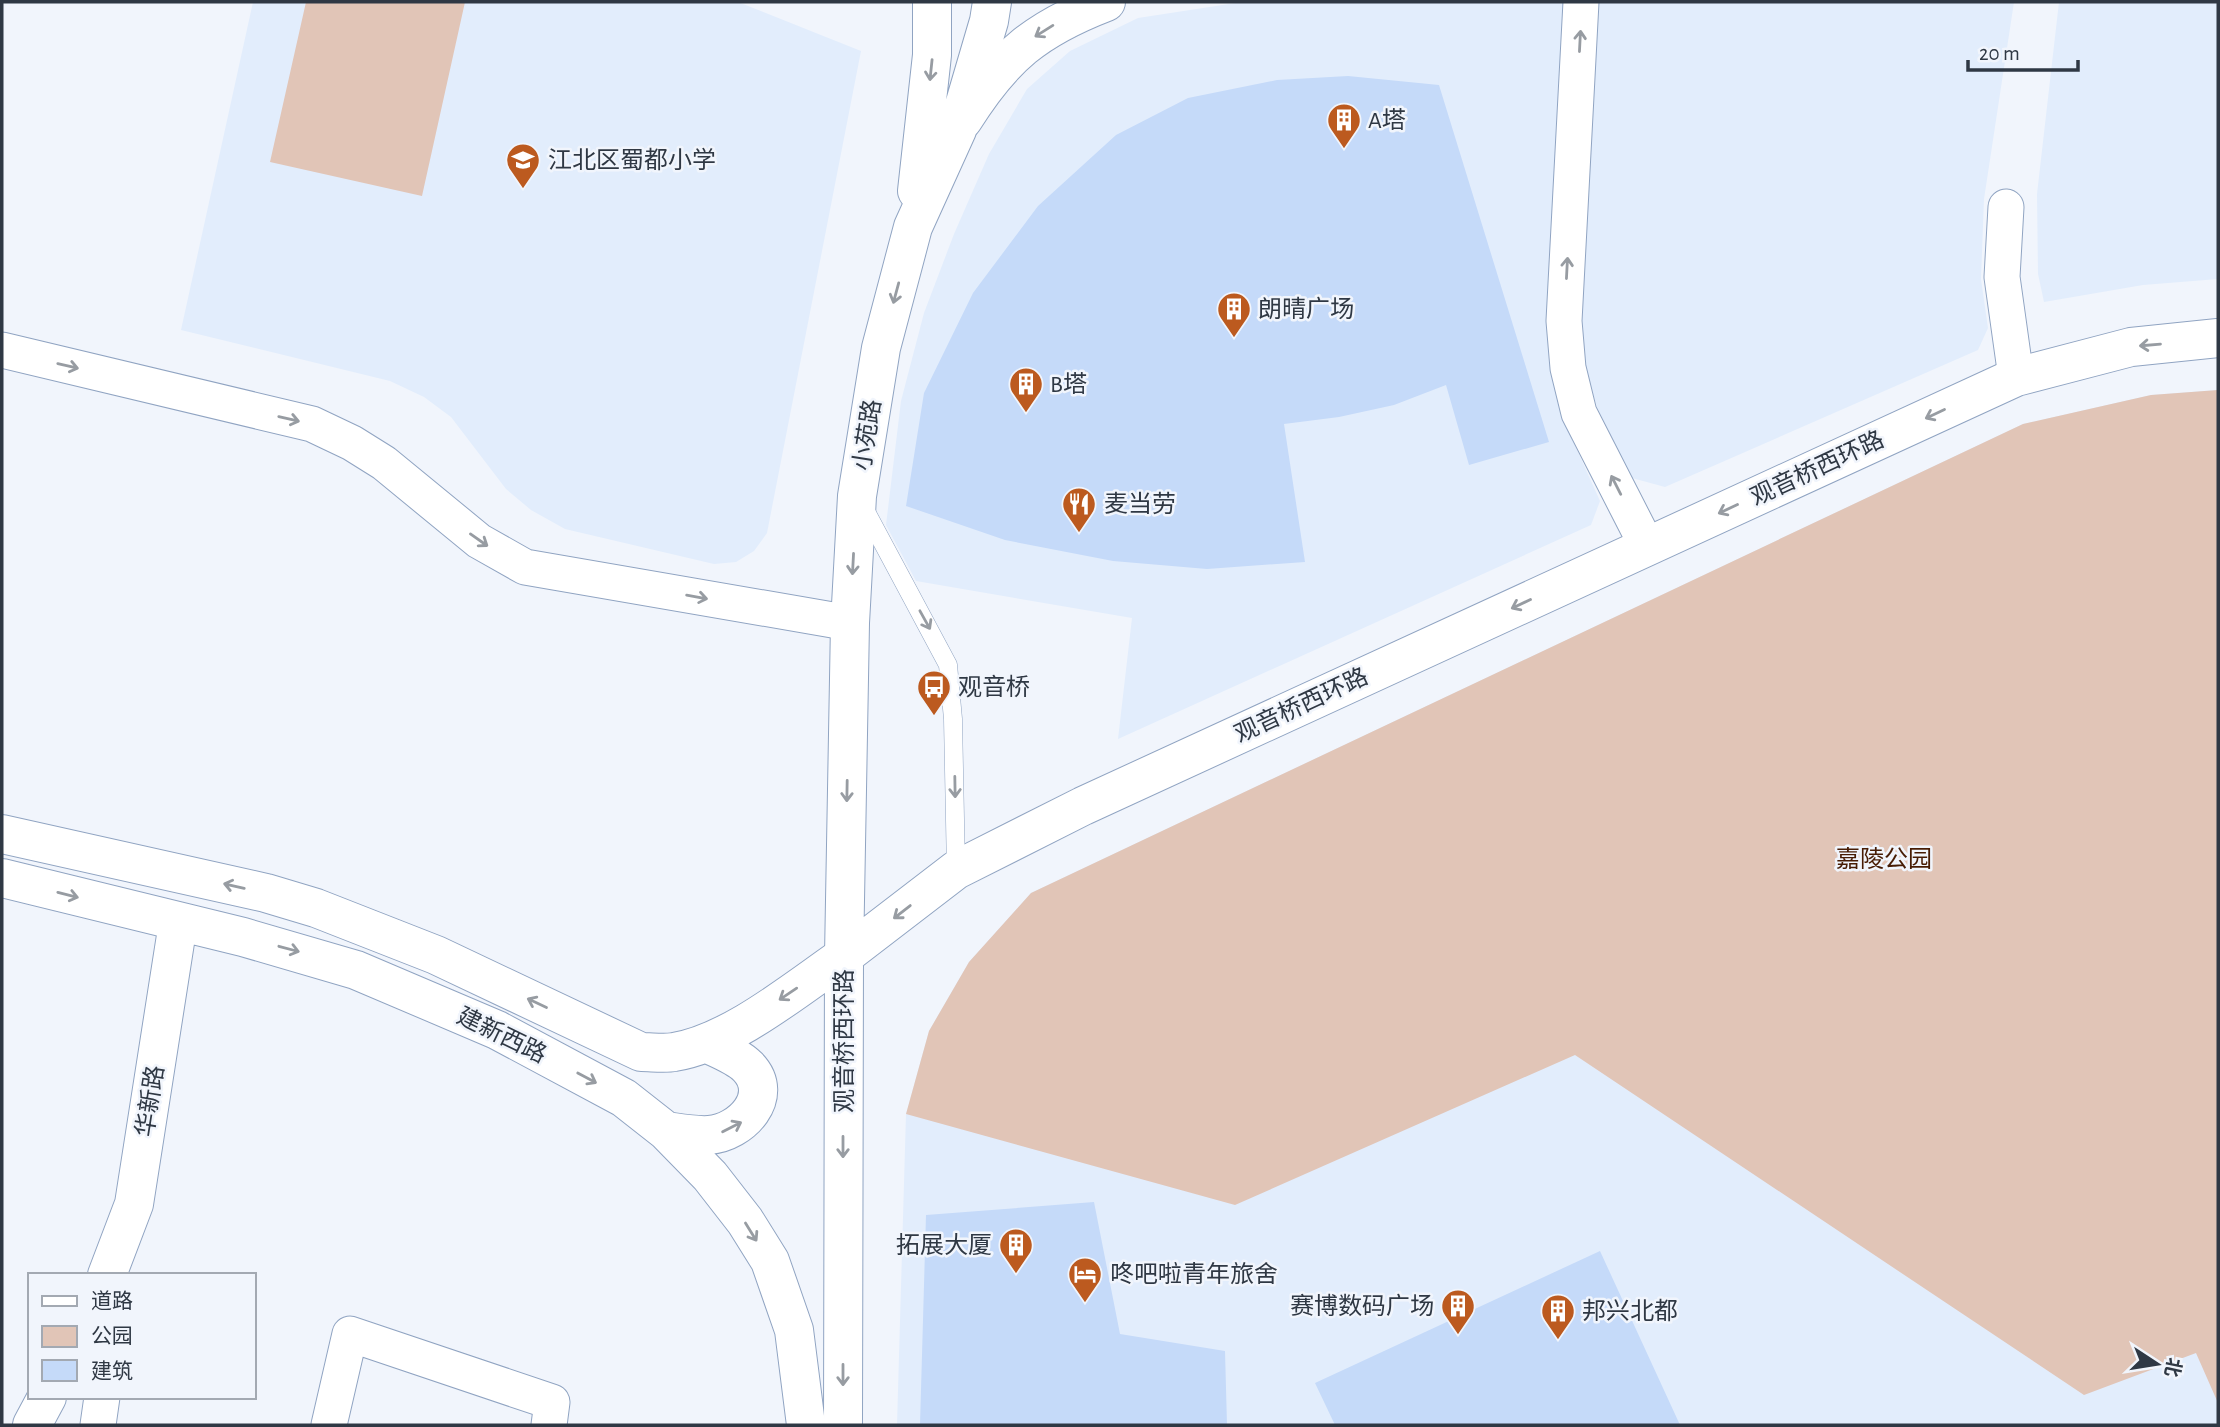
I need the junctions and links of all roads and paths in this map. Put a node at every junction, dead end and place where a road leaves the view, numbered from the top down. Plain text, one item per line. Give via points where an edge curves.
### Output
1 (932, 2) edge
2 (992, 2) edge
3 (1106, 2) edge
4 (1581, 2) edge
5 (957, 130) junction
6 (2006, 207) dead end
7 (913, 227) junction
8 (2218, 338) edge
9 (2, 350) edge
10 (2016, 376) junction
11 (857, 496) junction
12 (1647, 545) junction
13 (850, 623) junction
14 (2, 834) edge
15 (957, 870) junction
16 (2, 878) edge
17 (178, 923) junction
18 (844, 957) junction
19 (706, 1043) junction
20 (666, 1131) junction
21 (135, 1204) junction
22 (108, 1273) edge
23 (123, 1273) edge
24 (46, 1399) edge
25 (102, 1399) edge
26 (32, 1425) edge
27 (97, 1425) edge
28 (329, 1425) edge
29 (549, 1425) edge
30 (806, 1425) edge
31 (843, 1425) edge

1 -> 7 main road via 932,55
2 - 5 main road
3 -> 5 main road, 小苑路 via 1036,35 983,89
12 -> 4 street via 1579,413 1567,368 1564,320
5 - 7 main road, 小苑路
6 - 10 street via 2003,277
7 -> 11 main road, 小苑路 via 880,348
8 -> 10 main road, 观音桥西环路 via 2131,346
9 -> 13 street via 312,424 384,463 479,541 525,567
10 -> 12 main road, 观音桥西环路
11 -> 13 main road, 小苑路
11 -> 15 lane via 948,665
12 -> 15 main road, 观音桥西环路 via 1083,806
13 -> 18 main road, 小苑路
19 -> 14 main road, 建新西路 via 673,1053 641,1052 436,955 316,908
15 -> 18 main road, 观音桥西环路
16 -> 17 main road, 建新西路
17 -> 20 main road, 建新西路 via 298,951 424,997 624,1098
17 - 21 main road, 华新路
18 -> 19 main road, 建新西路 via 735,1030
18 -> 31 main road, 观音桥西环路
20 -> 19 main road via 710,1135 731,1130 749,1117 757,1103 758,1083 750,1068
20 -> 30 main road, 建新西路 via 710,1176 770,1261 794,1330
21 - 22 main road, 华新路
21 - 23 street
24 - 26 main road
25 - 27 street
28 - 29 street via 350,1334 552,1402

